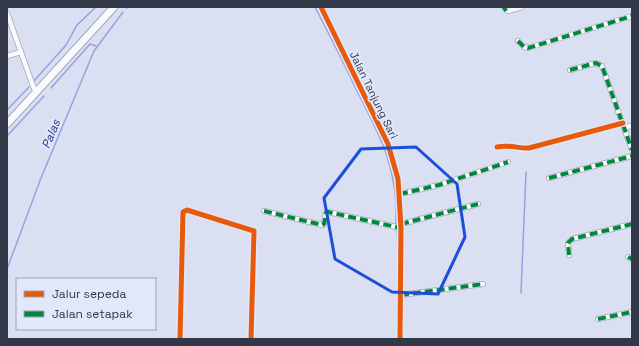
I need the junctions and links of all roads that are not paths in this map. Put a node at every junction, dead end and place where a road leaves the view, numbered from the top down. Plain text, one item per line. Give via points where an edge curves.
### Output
1 (114, 7) edge
2 (321, 7) edge
3 (504, 7) edge
4 (522, 7) edge
5 (7, 13) edge
6 (632, 16) edge
7 (518, 41) dead end
8 (21, 52) junction
9 (7, 56) edge
10 (570, 70) dead end
11 (36, 92) junction
12 (7, 124) edge
13 (624, 125) junction
14 (632, 126) edge
15 (497, 146) dead end
16 (632, 150) edge
17 (632, 156) edge
18 (508, 162) dead end
19 (549, 178) dead end
20 (400, 194) junction
21 (478, 204) dead end
22 (264, 212) dead end
23 (632, 224) edge
24 (401, 226) junction
25 (569, 254) dead end
26 (483, 284) dead end
27 (401, 295) junction
28 (632, 312) edge
29 (598, 320) dead end
30 (180, 339) edge
31 (251, 339) edge
32 (400, 339) edge

1 - 11 main road
2 - 20 street, Jalan Tanjung Sari via 388,144
3 - 4 street via 508,11
5 - 8 street
6 - 7 street via 528,48
8 - 9 street
8 - 11 street
10 - 13 street via 596,63 602,66
11 - 12 main road
13 - 14 street
13 - 15 street via 529,148
13 - 16 street
17 - 19 street
18 - 20 street via 460,179
20 - 24 street, Jalan Tanjung Sari
21 - 24 street
22 - 24 street via 322,225 328,212
23 - 25 street via 572,239 568,243
24 - 27 street, Jalan Tanjung Sari
26 - 27 street
27 - 32 street, Jalan Tanjung Sari
28 - 29 street
30 - 31 street via 183,212 187,210 254,231

